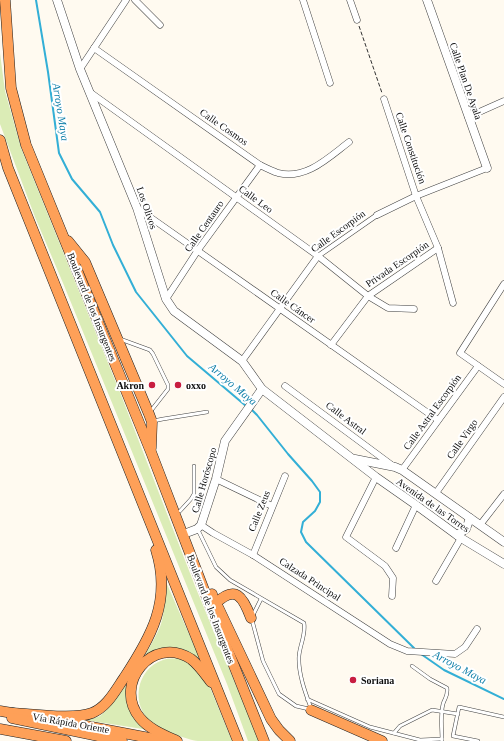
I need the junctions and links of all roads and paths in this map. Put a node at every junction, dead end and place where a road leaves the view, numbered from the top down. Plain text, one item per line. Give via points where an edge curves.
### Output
1 (5, 0) edge
2 (57, 0) edge
3 (126, 0) edge
4 (135, 0) edge
5 (303, 0) edge
6 (350, 0) edge
7 (427, 0) edge
8 (357, 20) joint
9 (160, 25) dead end
10 (94, 48) junction
11 (80, 69) junction
12 (330, 83) dead end
13 (91, 92) junction
14 (384, 99) joint
15 (504, 101) edge
16 (468, 117) junction
17 (0, 140) edge
18 (349, 142) dead end
19 (260, 165) junction
20 (487, 168) joint
21 (416, 196) junction
22 (236, 197) junction
23 (137, 208) junction
24 (377, 215) joint
25 (61, 232) junction
26 (438, 248) junction
27 (198, 250) junction
28 (318, 256) junction
29 (504, 284) edge
30 (368, 296) junction
31 (166, 299) junction
32 (453, 303) dead end
33 (279, 309) junction
34 (414, 309) dead end
35 (117, 337) junction
36 (331, 345) junction
37 (242, 362) junction
38 (478, 366) junction
39 (504, 384) edge
40 (285, 386) dead end
41 (262, 389) junction
42 (504, 397) edge
43 (207, 412) dead end
44 (150, 418) junction
45 (438, 420) junction
46 (153, 456) junction
47 (353, 458) junction
48 (194, 466) dead end
49 (398, 469) junction
50 (131, 474) junction
51 (285, 476) dead end
52 (376, 477) junction
53 (216, 479) junction
54 (436, 493) junction
55 (504, 494) edge
56 (416, 505) junction
57 (272, 506) junction
58 (180, 511) junction
59 (470, 518) junction
60 (480, 525) junction
61 (196, 529) junction
62 (459, 536) junction
63 (504, 542) edge
64 (396, 548) dead end
65 (253, 555) junction
66 (504, 564) edge
67 (436, 580) dead end
68 (392, 596) dead end
69 (261, 599) junction
70 (215, 604) junction
71 (251, 618) junction
72 (477, 629) dead end
73 (412, 666) dead end
74 (220, 696) junction
75 (307, 699) junction
76 (311, 710) junction
77 (0, 711) edge
78 (442, 711) junction
79 (13, 713) junction
80 (458, 714) junction
81 (0, 715) edge
82 (504, 717) edge
83 (5, 730) edge
84 (394, 733) junction
85 (442, 740) edge
86 (43, 741) edge
87 (66, 741) edge
88 (122, 741) edge
89 (165, 741) edge
90 (177, 741) edge
91 (238, 741) edge
92 (264, 741) edge
93 (290, 741) edge
94 (382, 741) edge
95 (478, 741) edge

1 - 25 highway, Boulevard de los Insurgentes via 11,88 26,144
2 - 11 street, Los Olivos
3 - 10 street
4 - 9 street
5 - 12 street
6 - 8 street
7 - 16 street, Calle Plan De Ayala
8 - 14 path
10 - 11 street
10 - 19 street, Calle Cosmos
11 - 13 street, Los Olivos
13 - 22 street, Calle Leo
13 - 23 street, Los Olivos
14 - 21 street, Calle Constitución
15 - 16 street
16 - 20 street, Calle Plan De Ayala
17 - 50 highway via 8,168
18 - 19 street, Calle Cosmos via 314,168 296,175 278,173
19 - 22 street, Calle Centauro
20 - 21 street, Calle Escorpión
21 - 24 street, Calle Escorpión
21 - 26 street, Calle Constitución
22 - 27 street, Calle Centauro
22 - 28 street, Calle Leo
23 - 27 street, Calle Cáncer
23 - 31 street, Los Olivos
24 - 28 street, Calle Escorpión
25 - 35 highway via 85,262
25 - 46 highway, Boulevard de los Insurgentes
26 - 30 street, Privada Escorpión
26 - 32 street, Calle Constitución
27 - 31 street, Calle Centauro
27 - 33 street, Calle Cáncer
28 - 30 street, Calle Leo
28 - 33 street, Calle Escorpión
29 - 38 street via 460,353
30 - 34 street, Calle Leo via 388,308
30 - 36 street
31 - 37 street, Los Olivos via 174,311
33 - 36 street, Calle Cáncer
33 - 37 street, Calle Escorpión
35 - 44 highway
35 - 44 lane via 150,350 168,385
36 - 45 street, Calle Cáncer
37 - 41 street, Los Olivos
38 - 39 street
38 - 45 street, Calle Astral Escorpión
40 - 49 street, Calle Astral
41 - 47 street, Avenida de las Torres
41 - 53 street, Calle Horóscopo via 225,441
42 - 54 street, Calle Virgo
43 - 44 lane via 163,419
44 - 46 highway
45 - 49 street, Calle Astral Escorpión
46 - 58 highway
46 - 92 highway, Boulevard de los Insurgentes
47 - 49 street, Avenida de las Torres
47 - 52 street, Avenida de las Torres
48 - 58 lane via 194,494 192,500
49 - 54 street, Avenida de las Torres
50 - 74 highway
50 - 79 highway via 161,573 157,612 148,640 112,696 95,711 77,716
51 - 57 street, Calle Zeus
52 - 56 street, Avenida de las Torres
52 - 68 street via 346,536 385,566 393,578
53 - 57 street
53 - 61 street, Calle Horóscopo
54 - 59 street, Avenida de las Torres
55 - 60 street
56 - 62 street, Avenida de las Torres
56 - 64 street
57 - 65 street, Calle Zeus
58 - 61 highway
59 - 60 street, Avenida de las Torres
59 - 62 street via 466,529
60 - 63 street, Avenida de las Torres
61 - 65 street, Calzada Principal via 213,533
61 - 69 lane via 216,567 230,580
61 - 70 highway
62 - 66 street, Avenida de las Torres
62 - 67 street
65 - 72 street, Calzada Principal via 390,644 407,651 455,654 465,647
69 - 71 lane
69 - 75 lane via 304,623 305,630 299,656 302,684
70 - 71 highway via 224,596 238,595 243,599
70 - 93 highway via 271,719
71 - 76 lane via 263,661 279,694 296,706
73 - 78 lane via 447,688 448,695
74 - 90 highway via 199,666 184,655 163,654 153,657 141,666 134,676 131,690 136,713 150,727
74 - 91 highway
75 - 76 lane
75 - 84 lane via 370,727
76 - 94 highway
77 - 79 highway, Vía Rápida Oriente
78 - 80 lane
78 - 84 lane via 432,710 423,713 400,726
78 - 85 lane
79 - 89 highway, Vía Rápida Oriente
80 - 82 lane via 459,707
80 - 95 lane via 453,736
81 - 88 highway
83 - 86 highway
83 - 87 highway
84 - 85 lane via 420,740

